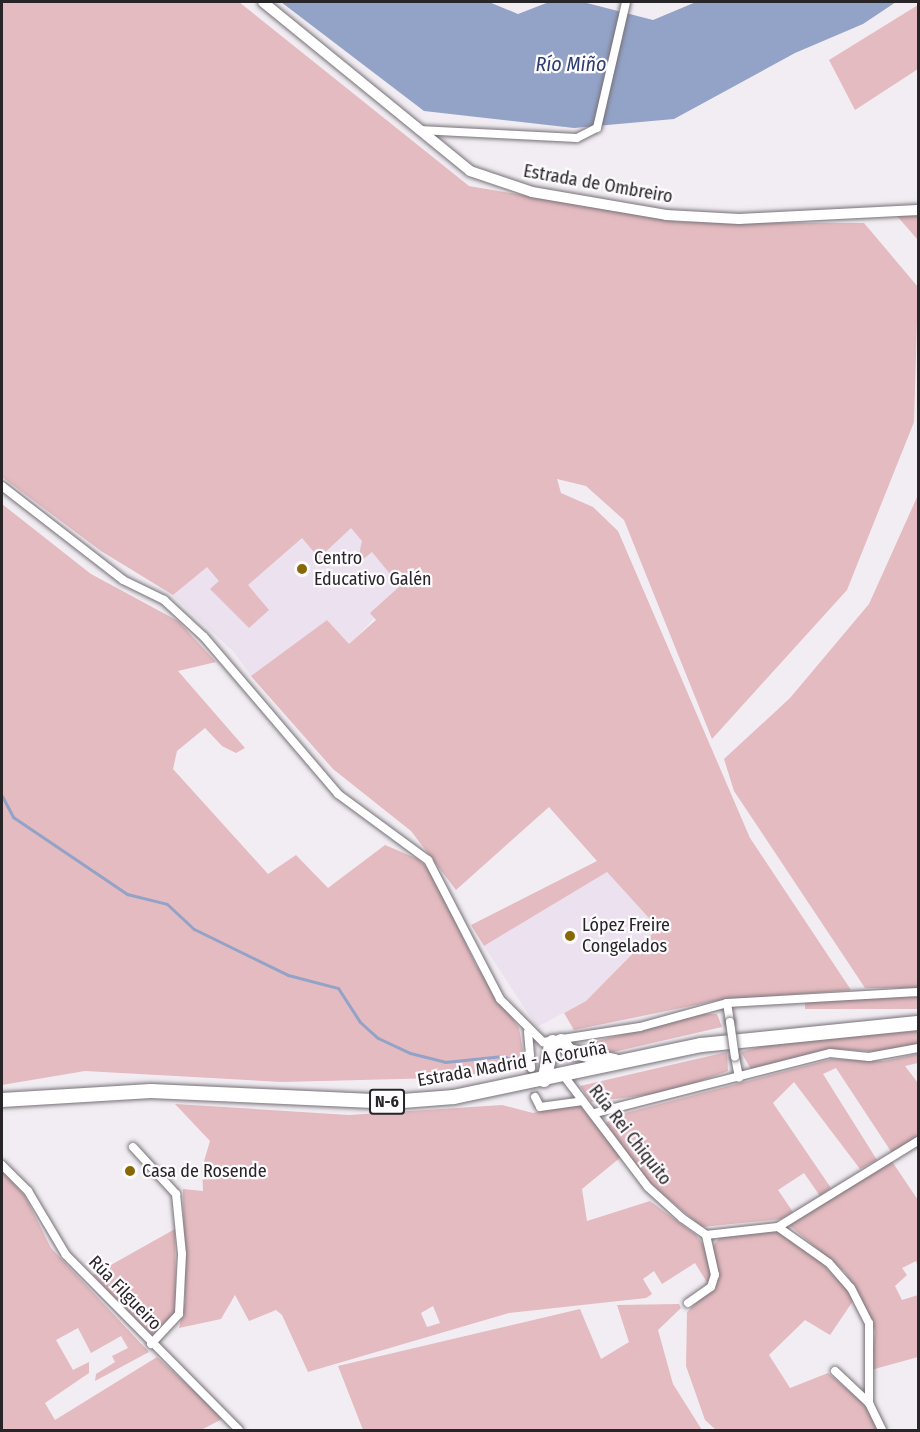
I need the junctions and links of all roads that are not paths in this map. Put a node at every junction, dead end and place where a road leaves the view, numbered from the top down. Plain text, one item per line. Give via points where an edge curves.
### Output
1 (263, 2) edge
2 (627, 2) edge
3 (418, 130) junction
4 (918, 210) edge
5 (2, 486) edge
6 (918, 992) edge
7 (727, 1002) junction
8 (918, 1023) edge
9 (528, 1032) junction
10 (556, 1041) junction
11 (918, 1048) edge
12 (626, 1062) junction
13 (531, 1068) tunnel mouth
14 (564, 1076) junction
15 (739, 1078) junction
16 (544, 1080) junction
17 (535, 1097) dead end
18 (2, 1100) edge
19 (583, 1101) junction
20 (595, 1113) junction
21 (918, 1141) edge
22 (132, 1147) dead end
23 (2, 1165) edge
24 (778, 1227) junction
25 (706, 1235) junction
26 (688, 1303) dead end
27 (151, 1344) junction
28 (835, 1371) dead end
29 (869, 1402) junction
30 (239, 1431) edge
31 (882, 1431) edge

1 - 3 street, Estrada de Ombreiro
2 - 3 street via 604,114 589,133 577,138
3 - 4 street, Estrada de Ombreiro via 480,175 532,192 666,215 739,219
5 - 9 street via 123,580 164,600 204,637 338,794 428,860 478,965
6 - 7 street
7 - 10 street
7 - 15 street, bridge
8 - 12 highway, Estrada Madrid - A Coruña / N-6 via 772,1035
9 - 10 street
9 - 13 street
10 - 12 highway via 569,1051
10 - 16 highway
11 - 15 street via 869,1057 831,1053
12 - 14 highway, Estrada Madrid - A Coruña / N-6
14 - 16 highway, Estrada Madrid - A Coruña / N-6
14 - 19 street, Rúa Rei Chiquito
15 - 20 street
16 - 18 highway, Estrada Madrid - A Coruña / N-6 via 390,1102 151,1091
17 - 19 street via 540,1107
19 - 20 street, Rúa Rei Chiquito
20 - 25 street, Rúa Rei Chiquito via 659,1199
21 - 24 street
22 - 27 street via 176,1194 181,1244 179,1314
23 - 27 street, Rúa Filgueiro via 28,1191 58,1246
24 - 25 street
24 - 29 street via 829,1263 865,1312 870,1323
25 - 26 street via 716,1275 711,1287
27 - 30 street, Rúa Filgueiro
28 - 29 street
29 - 31 street

